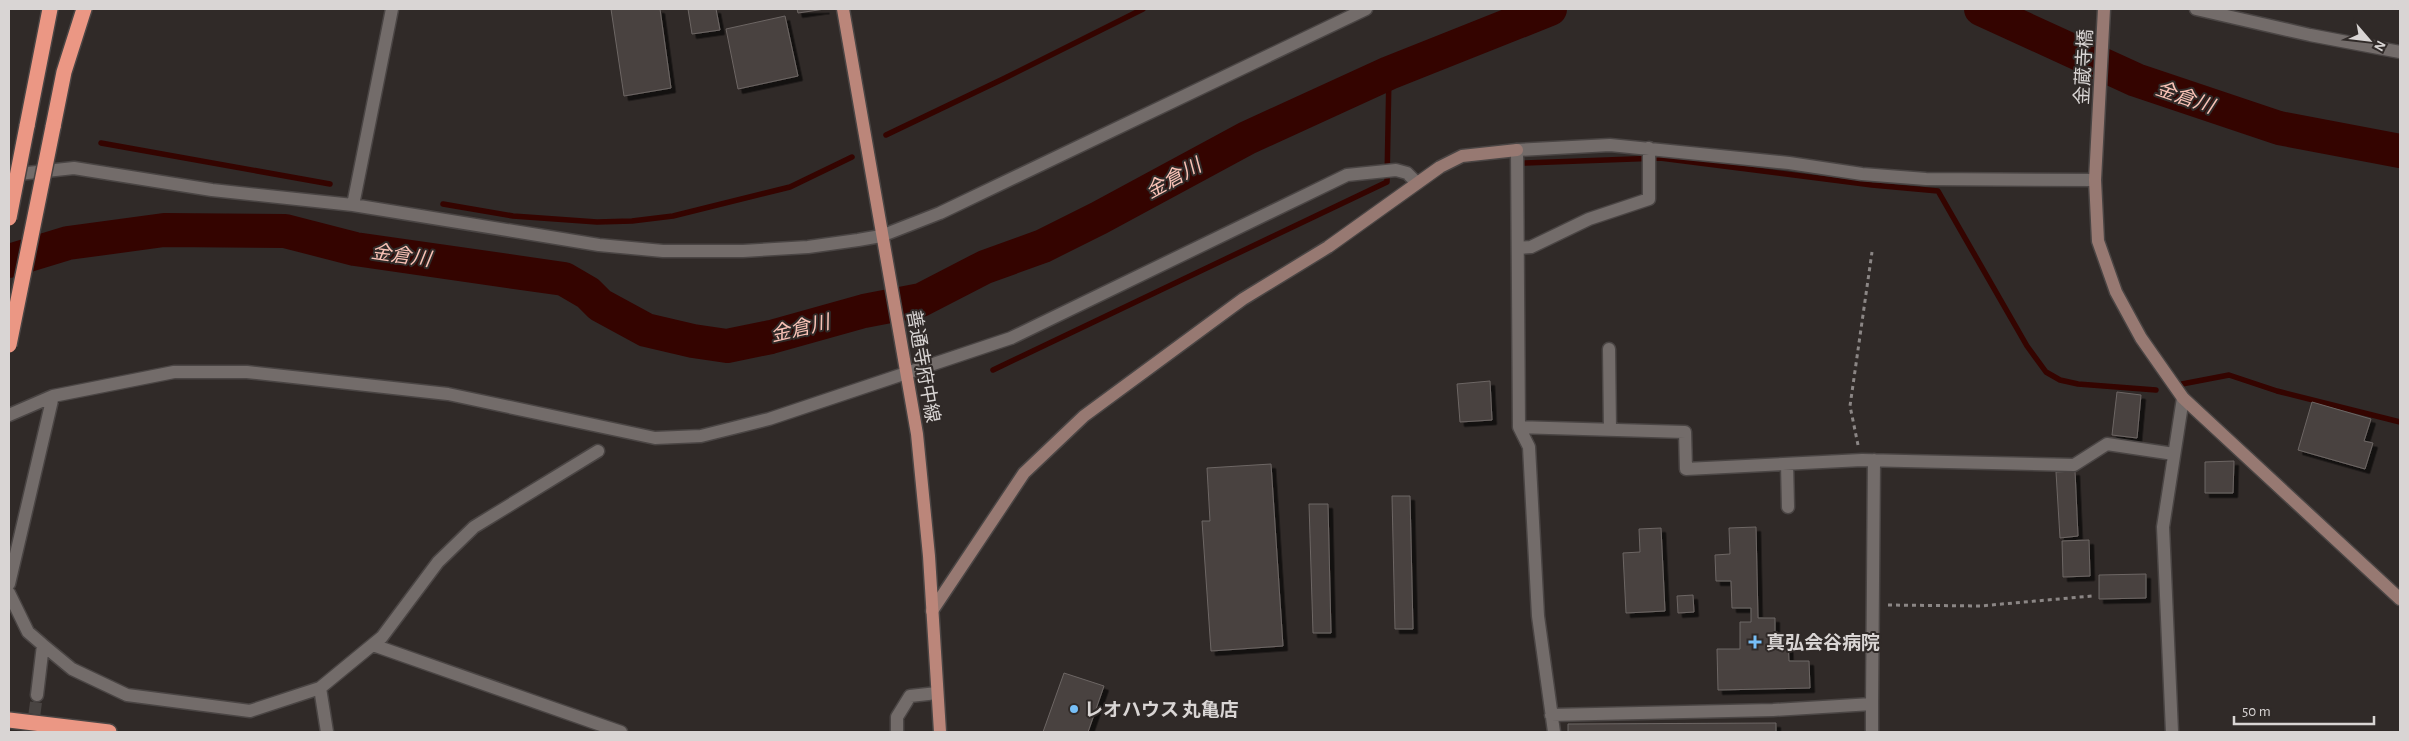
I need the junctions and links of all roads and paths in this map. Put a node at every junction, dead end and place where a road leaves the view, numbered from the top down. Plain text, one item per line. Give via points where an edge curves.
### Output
1 (50, 9) edge
2 (84, 9) edge
3 (392, 9) edge
4 (844, 9) edge
5 (1366, 9) edge
6 (2104, 9) edge
7 (2196, 9) edge
8 (2400, 52) edge
9 (1649, 149) junction
10 (1517, 150) junction
11 (9, 175) edge
12 (2095, 180) junction
13 (1416, 183) junction
14 (353, 205) junction
15 (9, 218) edge
16 (881, 236) junction
17 (1518, 248) junction
18 (1872, 252) dead end
19 (9, 345) edge
20 (1609, 349) dead end
21 (906, 372) junction
22 (53, 396) junction
23 (2183, 398) junction
24 (9, 415) edge
25 (1519, 427) junction
26 (1610, 430) junction
27 (598, 451) dead end
28 (2174, 454) junction
29 (1868, 460) junction
30 (1787, 464) junction
31 (1788, 507) dead end
32 (9, 584) edge
33 (9, 594) edge
34 (2092, 596) dead end
35 (2400, 599) edge
36 (1873, 605) junction
37 (932, 611) junction
38 (43, 645) junction
39 (373, 645) junction
40 (320, 688) junction
41 (937, 693) junction
42 (37, 695) tunnel mouth
43 (1872, 704) junction
44 (1551, 715) junction
45 (9, 720) edge
46 (109, 732) edge
47 (327, 732) edge
48 (621, 732) edge
49 (897, 732) edge
50 (940, 732) edge
51 (1554, 732) edge
52 (1872, 732) edge
53 (2172, 732) edge

1 - 15 highway, bridge
2 - 19 highway, bridge via 64,72
3 - 14 street
4 - 16 main road, 善通寺府中線
5 - 16 street via 1005,183
6 - 12 street, 金蔵寺橋
7 - 8 street
9 - 10 street via 1610,145
9 - 12 street via 1926,179
9 - 17 street via 1648,199 1589,219 1531,248
10 - 13 street via 1462,156
10 - 17 street
11 - 14 street via 74,168 212,190
12 - 23 street, 金蔵寺橋 via 2098,241 2116,292 2141,338
13 - 21 street via 1407,173 1389,170 1347,175 1011,338
13 - 37 street via 1328,247 1243,299 1084,416 1024,473
14 - 16 street via 599,245 663,251 743,252 808,247
16 - 21 main road, 善通寺府中線
17 - 25 street
18 - 29 path via 1850,406
20 - 26 street
21 - 22 street via 769,419 701,436 655,438 448,394 247,372 174,372
21 - 37 main road, 善通寺府中線 via 923,490
22 - 24 street
22 - 32 street
23 - 28 street
23 - 35 street, 金蔵寺橋
25 - 26 street
25 - 44 street via 1529,447 1538,616
26 - 30 street via 1685,432 1686,469
27 - 39 street via 474,527 438,562
28 - 29 street via 2107,444 2074,465
28 - 53 street via 2163,526
29 - 30 street
29 - 36 street
30 - 31 street
33 - 38 street via 28,632
34 - 36 path via 1980,606
36 - 43 street
37 - 41 main road, 善通寺府中線
38 - 40 street via 72,669 127,695 250,711
38 - 42 street
39 - 40 street
39 - 48 street
40 - 47 street
41 - 49 street via 910,696 897,717
41 - 50 main road, 善通寺府中線
43 - 44 street via 1773,710
43 - 52 street
44 - 51 street
45 - 46 highway

